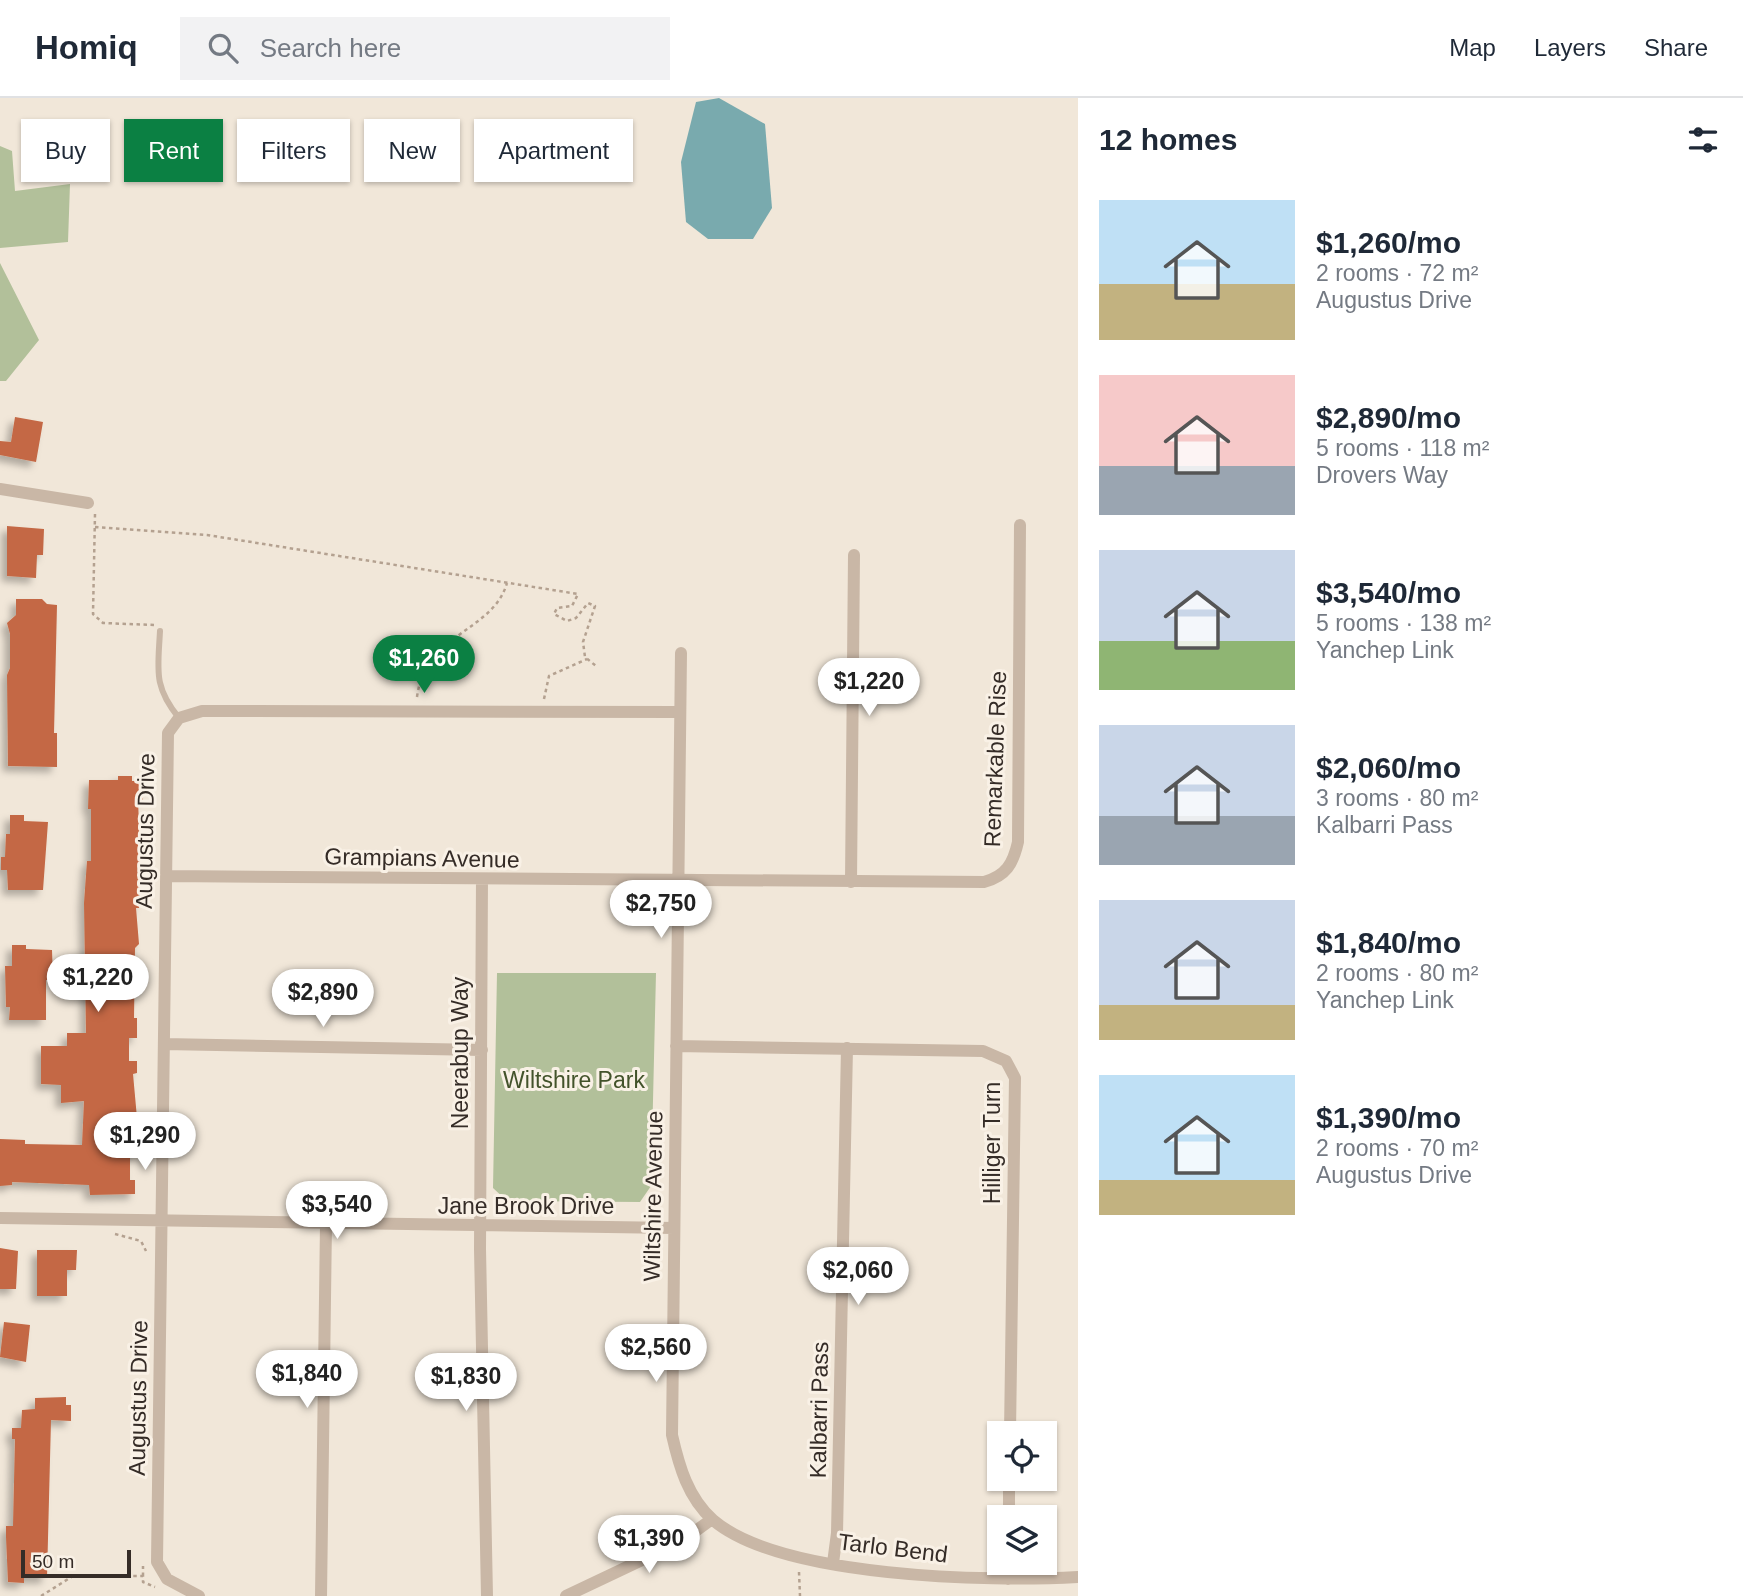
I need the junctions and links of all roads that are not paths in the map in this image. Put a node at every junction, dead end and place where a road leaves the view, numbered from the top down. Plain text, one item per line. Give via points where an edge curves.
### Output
1 (0, 489) edge
2 (91, 508) road end
3 (1020, 525) dead end
4 (854, 555) dead end
5 (158, 630) road end
6 (681, 653) dead end
7 (680, 712) junction
8 (179, 718) junction
9 (166, 876) junction
10 (482, 879) junction
11 (678, 881) junction
12 (851, 881) junction
13 (164, 1044) junction
14 (676, 1046) junction
15 (847, 1048) junction
16 (482, 1050) junction
17 (0, 1218) edge
18 (161, 1221) junction
19 (326, 1224) junction
20 (480, 1227) junction
21 (674, 1227) junction
22 (1010, 1421) edge
23 (712, 1519) junction
24 (832, 1563) junction
25 (1008, 1575) edge
26 (1078, 1577) edge
27 (1008, 1579) junction
28 (199, 1596) edge
29 (321, 1596) edge
30 (487, 1596) edge
31 (566, 1596) edge

1 - 2 street
3 - 12 street, Remarkable Rise via 1018,842 1014,858 999,878 984,882
4 - 12 street
5 - 8 lane via 158,678 163,698
6 - 7 street, Wiltshire Avenue
7 - 8 street via 202,711
7 - 11 street, Wiltshire Avenue
8 - 9 street, Augustus Drive via 168,733 167,744
9 - 10 street, Grampians Avenue
9 - 13 street, Augustus Drive
10 - 11 street, Grampians Avenue
10 - 16 street, Neerabup Way
11 - 12 street, Remarkable Rise
11 - 14 street, Wiltshire Avenue
13 - 16 street
13 - 18 street, Augustus Drive
14 - 15 street, Hilliger Turn
14 - 21 street, Wiltshire Avenue
15 - 22 street, Hilliger Turn via 983,1051 999,1056 1014,1073
15 - 24 street, Kalbarri Pass via 837,1533
16 - 20 street, Neerabup Way
17 - 18 street, Jane Brook Drive
18 - 19 street, Jane Brook Drive
18 - 28 street, Augustus Drive via 157,1562 167,1579
19 - 20 street, Jane Brook Drive
19 - 29 street
20 - 21 street, Jane Brook Drive
20 - 30 street, Neerabup Way
21 - 23 street, Wiltshire Avenue via 672,1435 685,1481
23 - 24 street, Tarlo Bend via 758,1546
23 - 31 street via 682,1541
24 - 27 street, Tarlo Bend via 903,1573
25 - 27 street
26 - 27 street, Tarlo Bend

